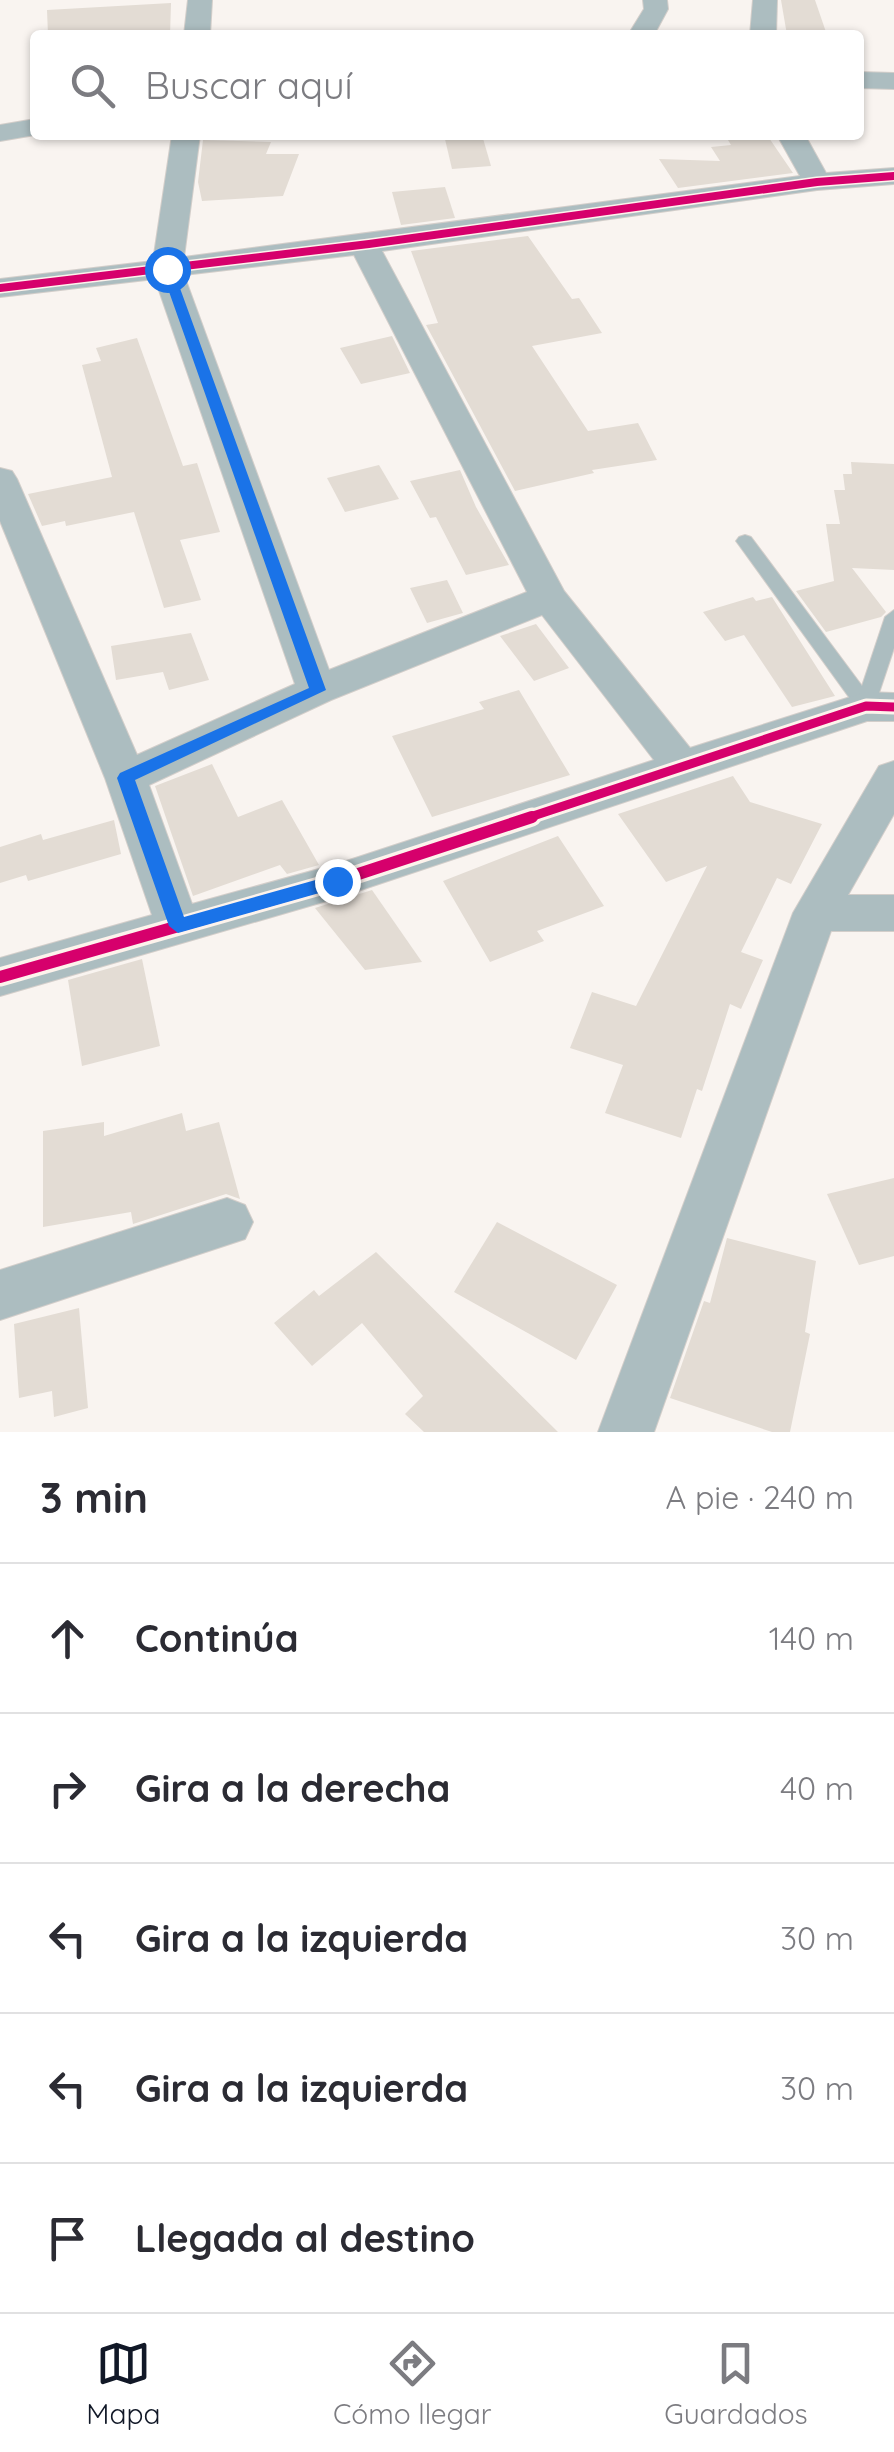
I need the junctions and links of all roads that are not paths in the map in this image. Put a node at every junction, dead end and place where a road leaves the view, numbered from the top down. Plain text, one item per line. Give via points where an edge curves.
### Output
1 (200, 0) edge
2 (655, 0) edge
3 (764, 0) edge
4 (197, 30) edge
5 (644, 30) edge
6 (763, 30) edge
7 (864, 80) edge
8 (894, 81) edge
9 (30, 128) edge
10 (0, 133) edge
11 (185, 140) edge
12 (793, 140) edge
13 (894, 176) edge
14 (818, 182) junction
15 (363, 244) junction
16 (167, 269) junction
17 (0, 288) edge
18 (0, 479) edge
19 (746, 541) dead end
20 (549, 598) junction
21 (894, 617) edge
22 (318, 690) junction
23 (880, 707) edge
24 (682, 767) junction
25 (894, 777) edge
26 (126, 778) junction
27 (815, 913) junction
28 (894, 913) edge
29 (178, 926) junction
30 (0, 977) edge
31 (227, 1222) dead end
32 (0, 1295) edge
33 (626, 1432) edge

1 - 4 street
2 - 5 street
3 - 6 street
7 - 8 street
9 - 10 street
11 - 16 street
12 - 14 street
13 - 14 street
14 - 15 street
15 - 16 street
15 - 20 street
16 - 17 street
16 - 22 street
18 - 26 street
19 - 23 lane
20 - 22 street
20 - 24 street
21 - 23 lane
22 - 26 street
23 - 24 street
24 - 29 street
25 - 27 street
26 - 29 street
27 - 28 street
27 - 33 street
29 - 30 street
31 - 32 street

